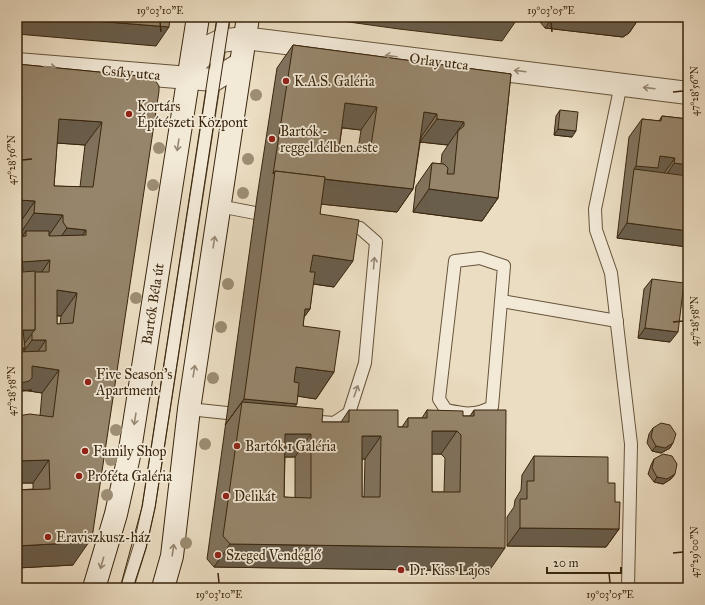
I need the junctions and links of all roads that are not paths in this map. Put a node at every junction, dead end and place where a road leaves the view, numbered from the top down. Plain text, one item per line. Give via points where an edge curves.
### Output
1 (198, 17) edge
2 (224, 17) edge
3 (246, 27) edge
4 (220, 43) junction
5 (193, 54) junction
6 (17, 64) edge
7 (240, 64) junction
8 (188, 78) junction
9 (214, 80) junction
10 (621, 84) junction
11 (688, 93) edge
12 (219, 206) junction
13 (255, 213) dead end
14 (332, 224) edge
15 (502, 301) junction
16 (617, 322) junction
17 (189, 409) junction
18 (227, 414) dead end
19 (311, 422) edge
20 (94, 588) edge
21 (127, 588) edge
22 (163, 588) edge
23 (628, 588) edge

1 - 5 main road, Bartók Béla út
2 - 4 lane, Bartók Béla út
3 - 4 main road, Orlay utca
3 - 7 main road
10 -> 3 main road, Orlay utca
4 - 5 main road, Orlay utca
4 - 7 lane
4 - 8 lane
4 - 9 lane, Bartók Béla út
5 - 8 main road, Bartók Béla út
6 -> 8 main road, Csíky utca
7 - 9 main road
7 - 12 main road
8 - 9 main road, Csíky utca
8 -> 20 main road, Bartók Béla út via 129,456 116,514
9 - 21 lane, Bartók Béla út via 149,505
11 -> 10 main road, Orlay utca
10 - 16 lane via 595,210 596,230 611,273
12 - 13 lane
17 -> 12 main road
19 -> 14 lane via 334,423 349,413 365,363 376,242 360,228
15 - 15 lane via 504,266 480,258 455,261 439,399 446,410 478,414 492,407
15 - 16 lane
16 - 23 lane via 631,444
17 - 18 lane
22 -> 17 main road via 172,556

